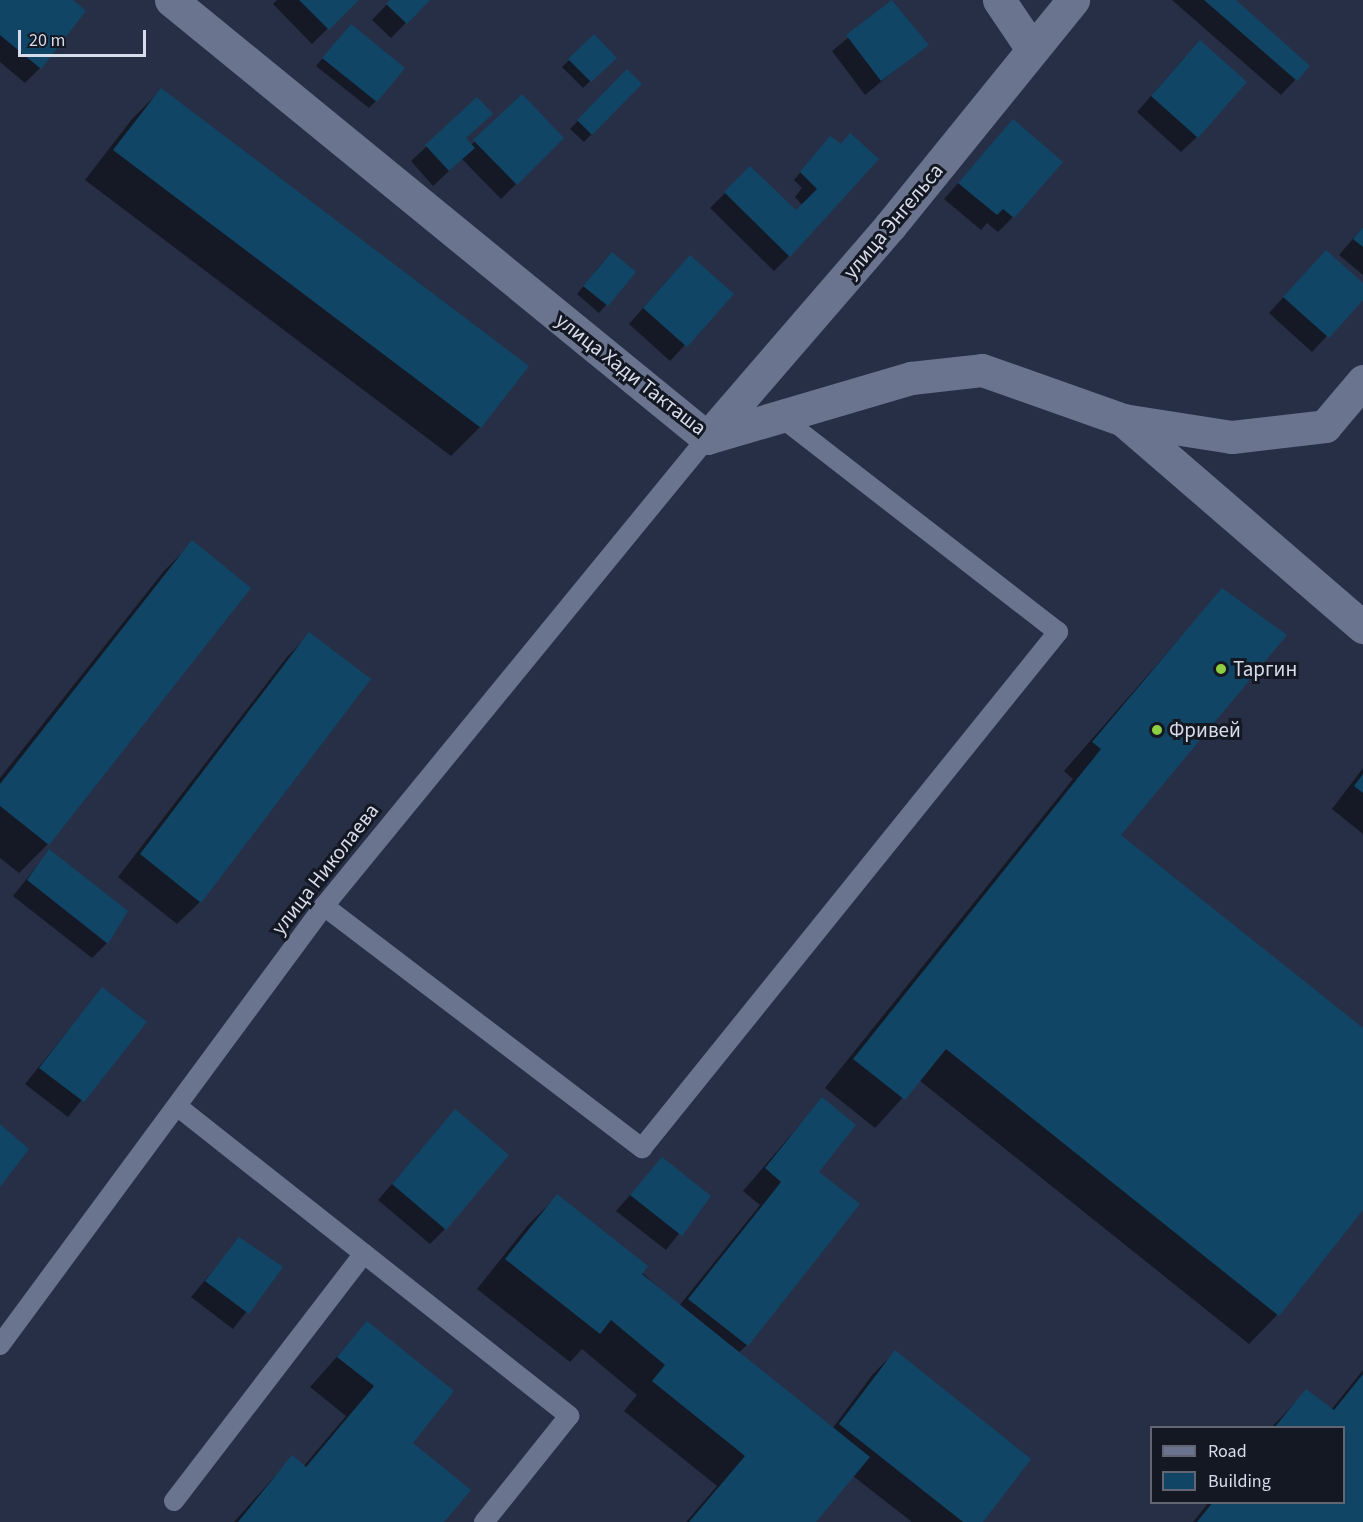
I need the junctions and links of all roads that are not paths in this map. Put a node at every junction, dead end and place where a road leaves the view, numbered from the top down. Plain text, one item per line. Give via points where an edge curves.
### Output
1 (171, 0) edge
2 (999, 0) edge
3 (1073, 0) edge
4 (1032, 49) junction
5 (1363, 381) edge
6 (781, 417) junction
7 (1123, 420) junction
8 (707, 438) junction
9 (1363, 627) edge
10 (324, 906) junction
11 (177, 1106) junction
12 (364, 1253) junction
13 (0, 1345) edge
14 (174, 1501) dead end
15 (484, 1522) edge

1 - 8 street, улица Хади Такташа
2 - 4 street
3 - 4 street, улица Энгельса
4 - 8 street, улица Энгельса via 890,226
5 - 7 street, улица Хади Такташа via 1325,426 1232,437
6 - 7 street, улица Хади Такташа via 911,378 982,370
6 - 8 street, улица Хади Такташа
6 - 10 lane via 1058,632 642,1148
7 - 9 street
8 - 10 lane, улица Николаева
10 - 11 lane, улица Николаева
11 - 12 lane
11 - 13 lane, улица Николаева
12 - 14 lane
12 - 15 lane via 569,1416

